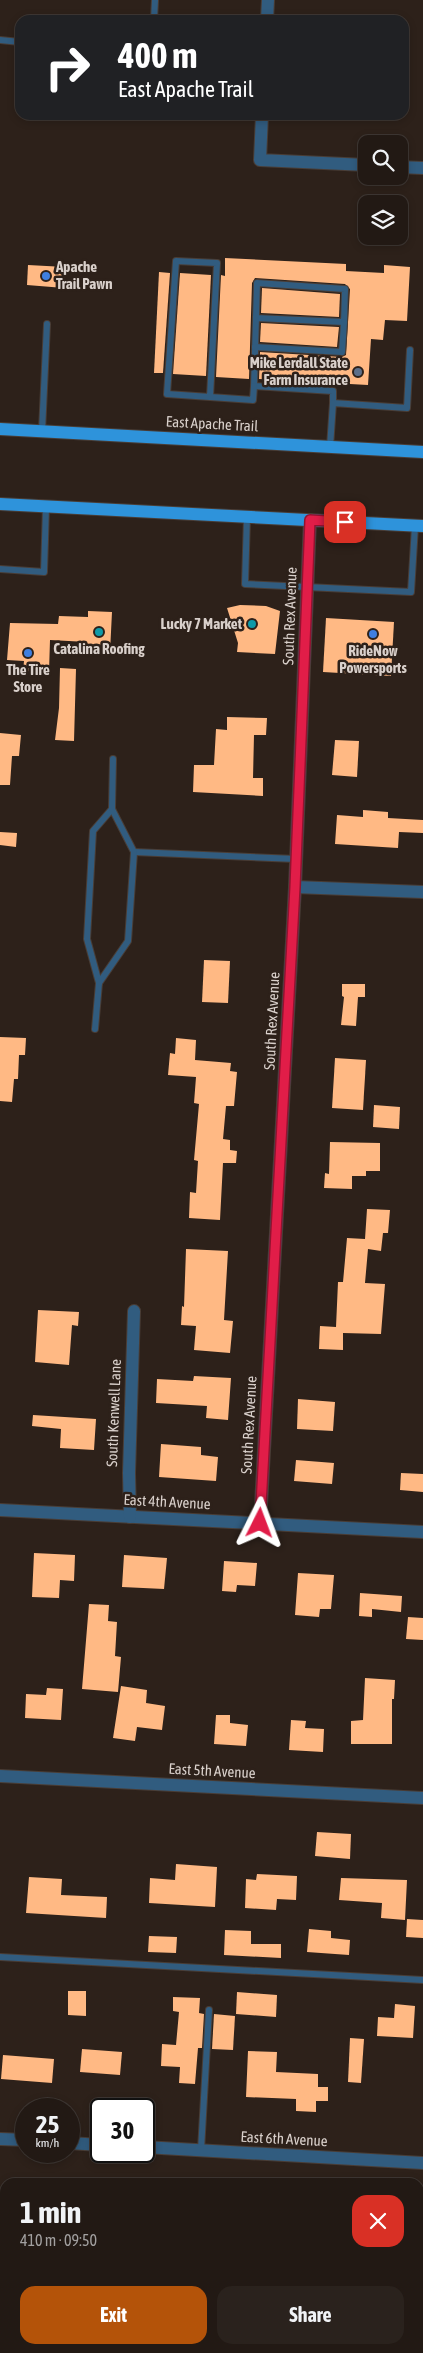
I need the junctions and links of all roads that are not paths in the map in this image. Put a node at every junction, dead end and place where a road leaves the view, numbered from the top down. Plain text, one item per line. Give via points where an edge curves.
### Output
1 (155, 0) edge
2 (268, 0) edge
3 (154, 15) edge
4 (267, 15) edge
5 (0, 40) edge
6 (15, 42) edge
7 (262, 120) edge
8 (358, 165) edge
9 (408, 167) edge
10 (423, 168) edge
11 (256, 318) junction
12 (344, 322) junction
13 (47, 324) dead end
14 (255, 347) junction
15 (410, 350) dead end
16 (254, 386) junction
17 (210, 397) junction
18 (333, 403) junction
19 (0, 429) edge
20 (42, 431) junction
21 (330, 447) junction
22 (423, 452) edge
23 (0, 504) edge
24 (46, 507) junction
25 (247, 517) junction
26 (310, 520) junction
27 (419, 526) edge
28 (0, 569) edge
29 (307, 586) junction
30 (113, 759) dead end
31 (112, 808) junction
32 (134, 852) junction
33 (296, 859) junction
34 (295, 887) junction
35 (423, 892) edge
36 (99, 983) junction
37 (95, 1029) dead end
38 (134, 1310) dead end
39 (0, 1510) edge
40 (130, 1517) junction
41 (260, 1523) junction
42 (423, 1532) edge
43 (0, 1776) edge
44 (423, 1798) edge
45 (0, 1957) edge
46 (423, 1980) edge
47 (209, 2010) dead end
48 (0, 2139) edge
49 (15, 2140) edge
50 (155, 2148) edge
51 (201, 2150) junction
52 (423, 2163) edge

1 - 3 lane
2 - 4 street
5 - 6 lane
7 - 8 street via 260,160
9 - 10 street
11 - 12 lane
11 - 12 lane via 257,283 345,289
11 - 14 lane
12 - 14 lane via 342,352
13 - 20 lane
14 - 16 lane
15 - 18 lane via 407,408
16 - 17 lane via 253,400
16 - 18 lane via 333,391
17 - 17 lane via 167,394 176,261 217,263
18 - 21 lane
19 - 20 main road, East Apache Trail
20 - 21 main road, East Apache Trail
21 - 22 main road, East Apache Trail
23 - 24 main road
24 - 25 main road
24 - 28 lane via 44,572
25 - 26 main road
25 - 29 lane via 245,584
26 - 27 main road
26 - 29 street, South Rex Avenue
27 - 29 lane via 411,592
29 - 33 street, South Rex Avenue
30 - 31 lane
31 - 32 lane
31 - 36 lane via 93,831 87,939
32 - 33 lane
32 - 36 lane via 128,941
33 - 34 street, South Rex Avenue
34 - 35 street
34 - 41 street, South Rex Avenue
36 - 37 lane
38 - 40 street, South Kenwell Lane
39 - 40 street, East 4th Avenue
40 - 41 street, East 4th Avenue
41 - 42 street, East 4th Avenue
43 - 44 street, East 5th Avenue
45 - 46 lane
47 - 51 lane
48 - 49 street
50 - 51 street, East 6th Avenue
51 - 52 street, East 6th Avenue

